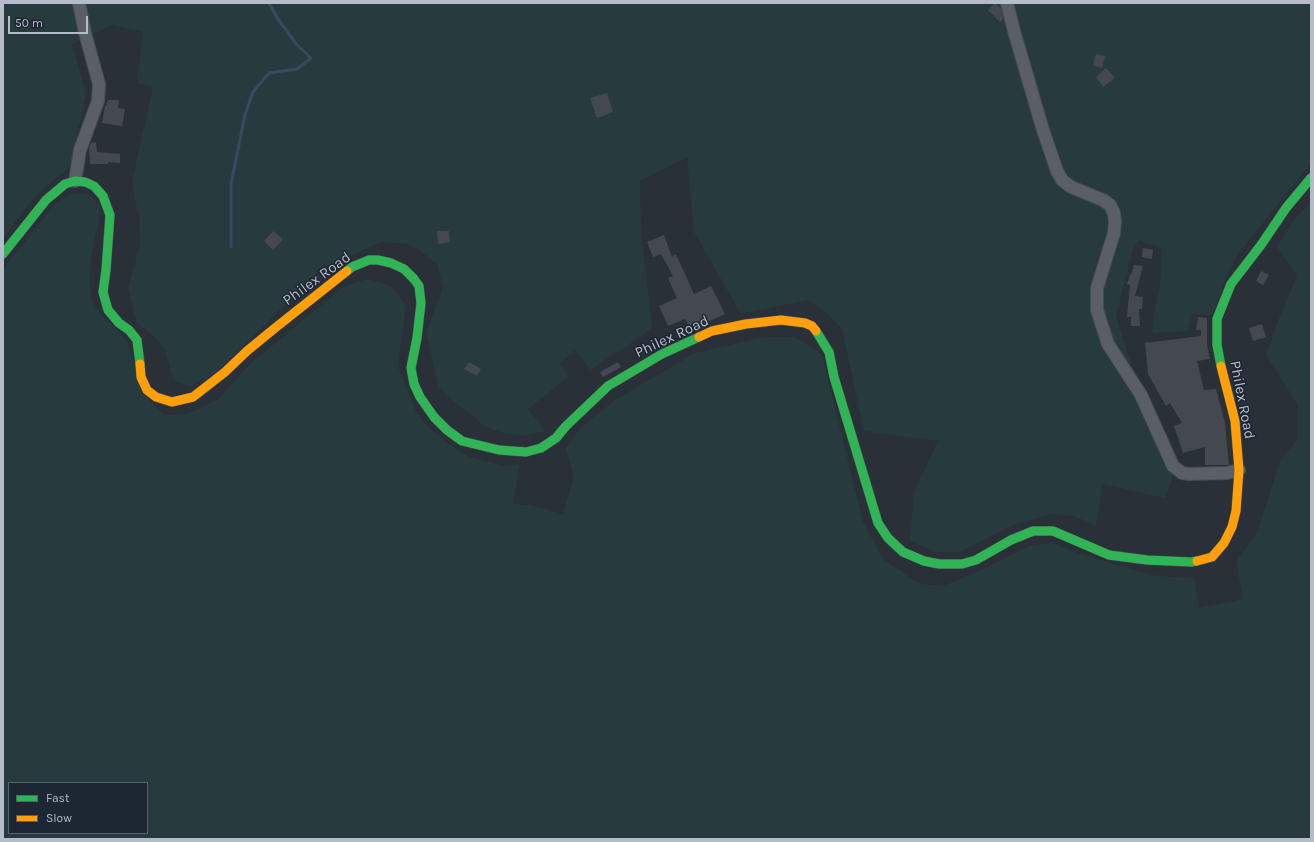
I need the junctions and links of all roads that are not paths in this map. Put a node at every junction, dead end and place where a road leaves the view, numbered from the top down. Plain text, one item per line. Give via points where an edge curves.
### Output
1 (79, 3) edge
2 (1007, 3) edge
3 (1311, 178) edge
4 (75, 181) junction
5 (3, 254) edge
6 (1239, 470) junction

1 - 4 street via 98,84 98,101 80,150
2 - 6 street via 1057,171 1062,180 1103,200 1110,205 1114,213 1114,233 1097,288 1097,310 1108,344 1141,395 1173,466 1182,473 1189,474
3 - 6 street, Philex Road via 1231,284 1217,318 1217,345 1235,421
4 - 5 street via 65,184 46,200
4 - 6 street, Philex Road via 94,186 103,196 110,216 103,292 108,310 137,340 141,376 147,390 156,397 172,402 193,397 352,267 369,260 378,260 404,269 420,286 421,303 411,368 420,397 434,417 462,441 499,450 526,452 541,448 556,438 608,386 662,354 712,331 781,320 812,326 829,352 834,377 878,523 888,538 903,552 924,561 962,564 976,560 1033,531 1053,531 1109,555 1191,562 1212,557 1224,543 1232,527 1236,511

